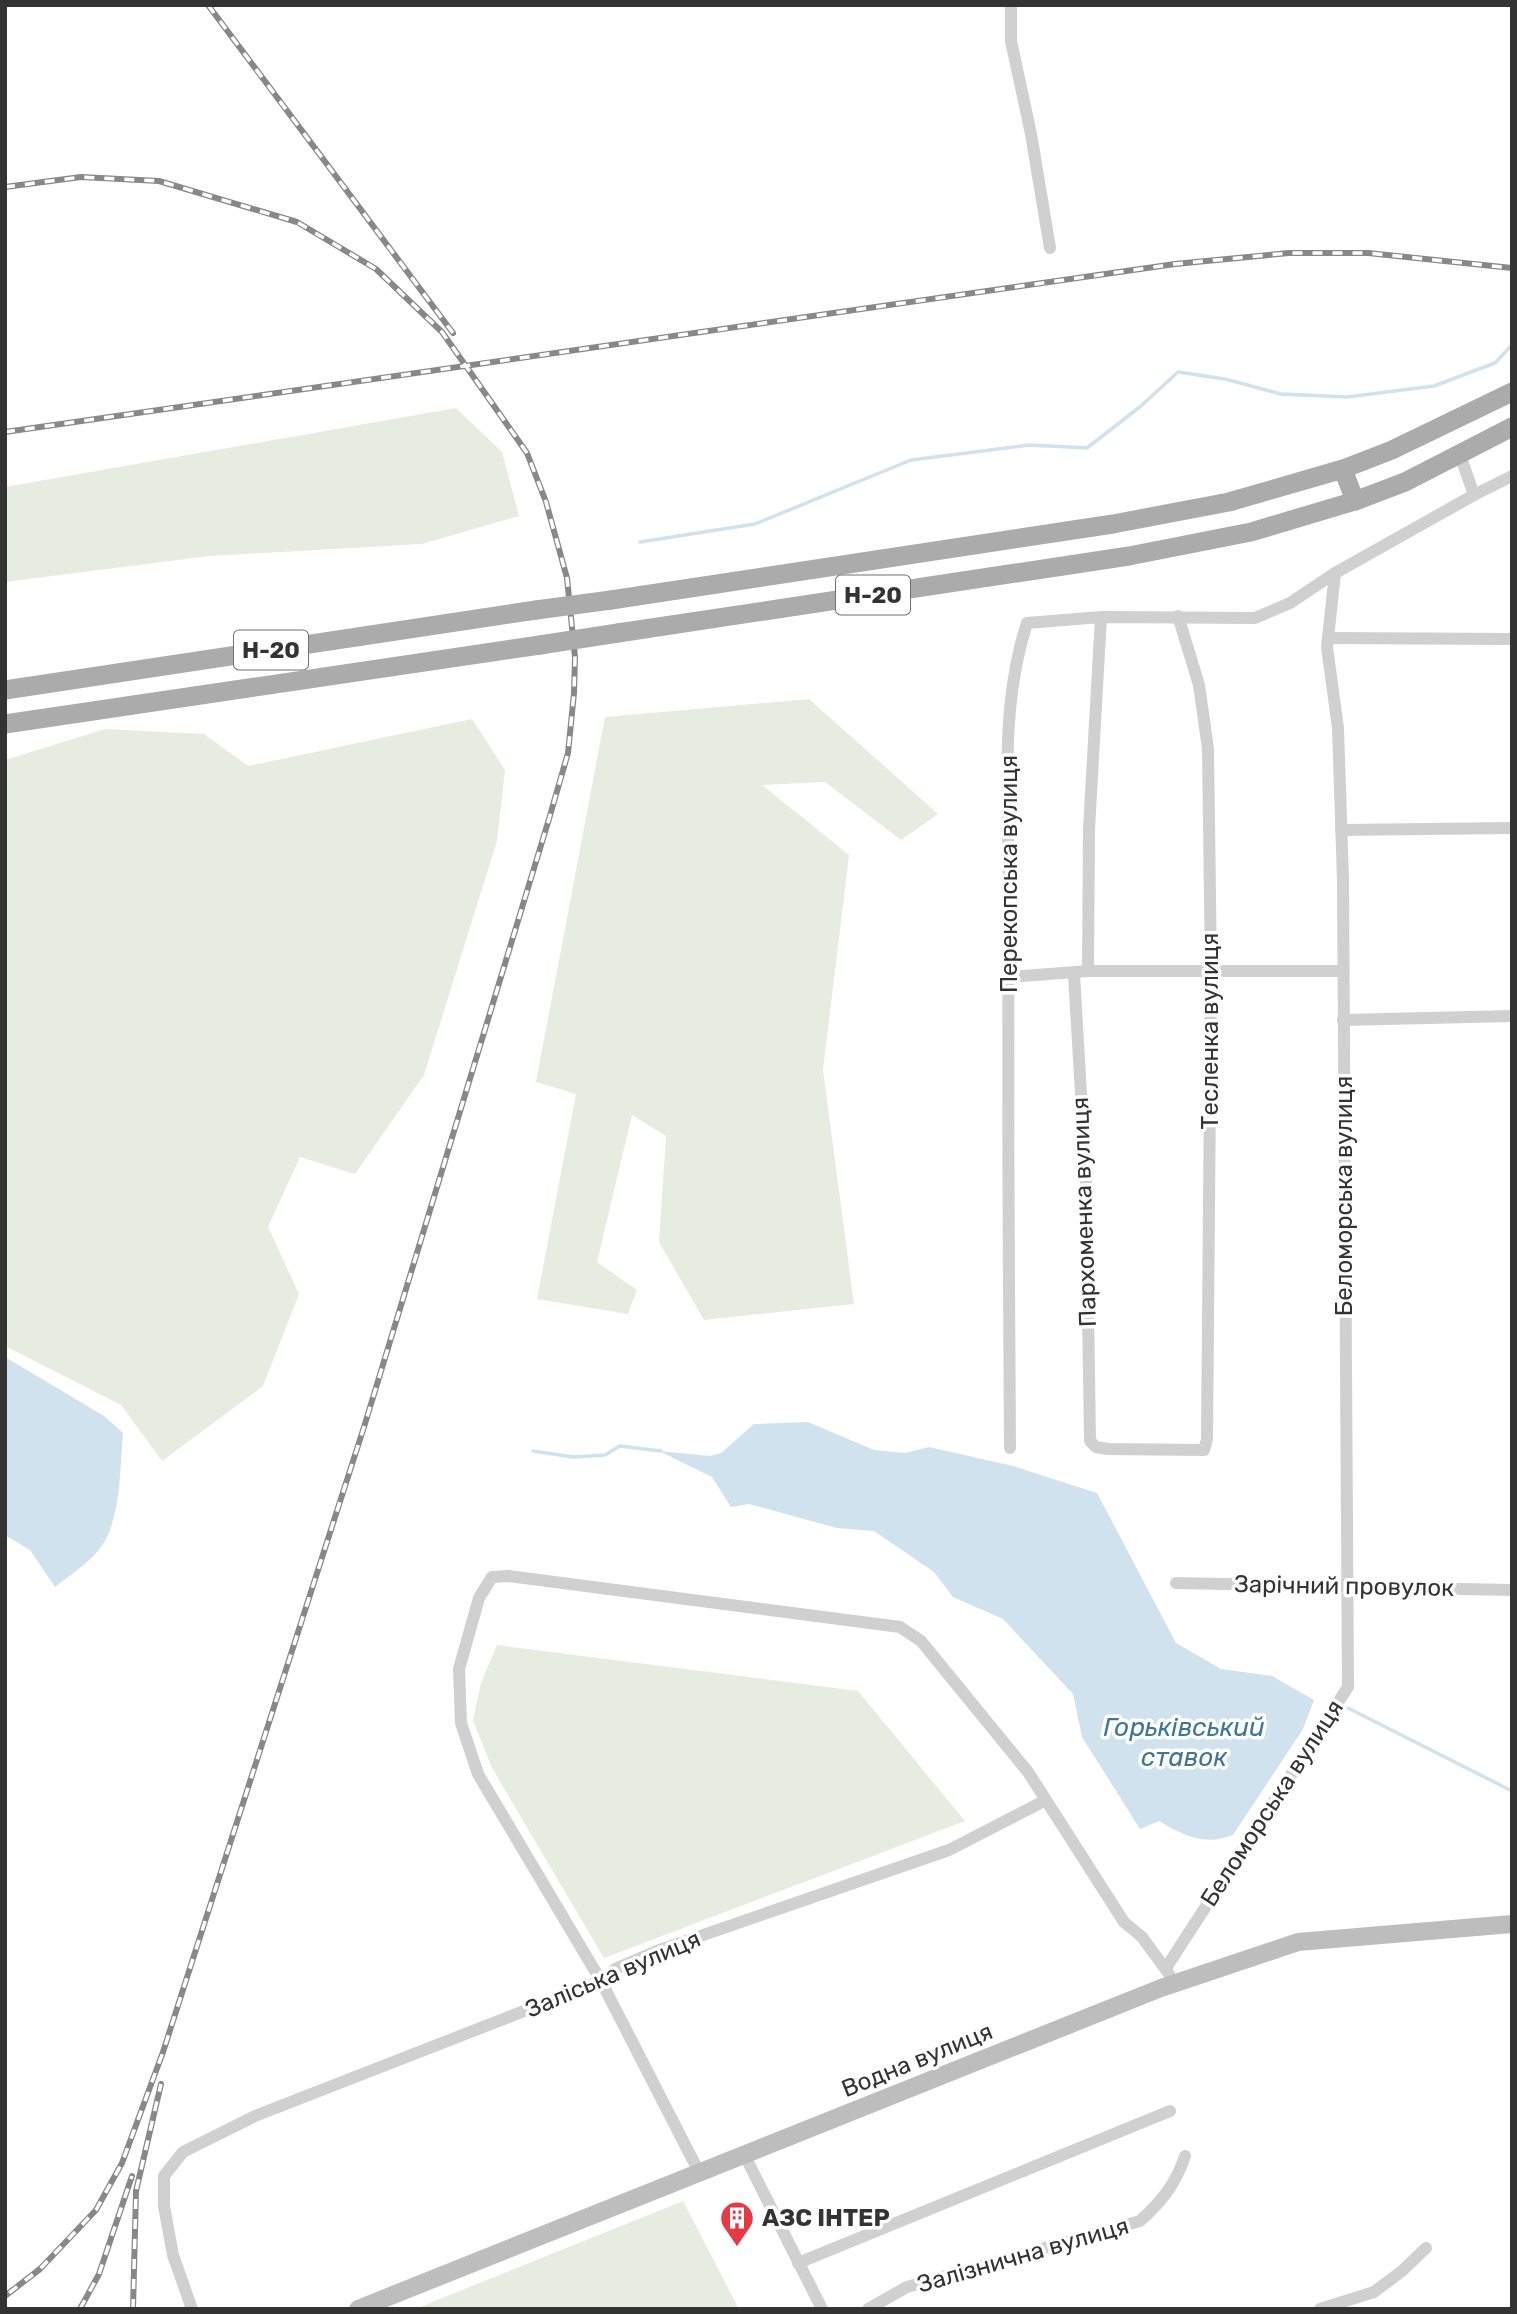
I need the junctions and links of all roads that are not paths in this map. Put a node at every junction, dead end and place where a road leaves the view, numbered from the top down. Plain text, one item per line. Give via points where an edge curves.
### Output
1 (1011, 5) edge
2 (1050, 248) dead end
3 (1512, 392) edge
4 (1512, 427) edge
5 (1460, 455) junction
6 (1343, 468) junction
7 (1512, 476) edge
8 (1475, 495) junction
9 (1354, 501) junction
10 (1335, 573) junction
11 (1178, 616) junction
12 (1101, 617) junction
13 (1328, 638) junction
14 (1512, 639) edge
15 (5, 690) edge
16 (5, 724) edge
17 (1512, 828) edge
18 (1341, 830) junction
19 (1211, 970) junction
20 (1088, 971) junction
21 (1343, 971) junction
22 (1074, 975) junction
23 (1008, 977) junction
24 (1512, 1016) edge
25 (1343, 1020) junction
26 (1096, 1447) joint
27 (1010, 1448) dead end
28 (1176, 1583) dead end
29 (1347, 1588) junction
30 (1512, 1590) edge
31 (1044, 1801) junction
32 (1512, 1924) edge
33 (1170, 1976) junction
34 (601, 1981) junction
35 (1170, 2110) dead end
36 (1185, 2156) dead end
37 (745, 2157) junction
38 (700, 2174) junction
39 (1426, 2248) dead end
40 (799, 2263) junction
41 (192, 2309) edge
42 (358, 2309) edge
43 (822, 2309) edge
44 (868, 2309) edge
45 (1320, 2309) edge

1 - 2 street via 1010,41
3 - 6 main road, Н-20 via 1423,436
4 - 5 main road, Н-20
5 - 8 street
5 - 9 main road, Н-20
6 - 9 main road
6 - 15 main road, Н-20, bridge via 1270,491 1113,524
7 - 8 street
8 - 10 street
9 - 16 main road, Н-20, bridge via 1280,524 1129,556
10 - 11 street, Перекопська вулиця via 1290,603 1255,618
10 - 13 street, Беломорська вулиця
11 - 12 street, Перекопська вулиця
11 - 19 street, Тесленка вулиця via 1199,685 1208,750
12 - 20 street via 1089,829
12 - 23 street, Перекопська вулиця via 1027,623 1016,658 1011,704
13 - 14 street
13 - 18 street, Беломорська вулиця via 1338,728
17 - 18 street
18 - 21 street, Беломорська вулиця
19 - 20 street
19 - 21 street
19 - 26 street, Тесленка вулиця via 1207,1439 1204,1450
20 - 22 street
21 - 25 street, Беломорська вулиця
22 - 23 street
22 - 26 street, Пархоменка вулиця via 1086,1178 1089,1425 1090,1441
23 - 27 street, Перекопська вулиця
24 - 25 street
25 - 29 street, Беломорська вулиця
28 - 29 street, Зарічний провулок
29 - 30 street, Зарічний провулок
29 - 33 street, Беломорська вулиця via 1348,1687
31 - 33 street via 1124,1922 1142,1937
31 - 34 street, Заліська вулиця via 949,1850 657,1951 615,1969
31 - 34 street via 1028,1772 921,1641 900,1627 492,1577 479,1598 458,1669 461,1723 478,1774
32 - 33 street, Водна вулиця via 1298,1942
33 - 37 street, Водна вулиця
34 - 38 street
34 - 41 street, Заліська вулиця via 255,2116 183,2152 164,2176 164,2206 173,2255
35 - 40 street
36 - 44 street, Залізнична вулиця via 1179,2176 1161,2203 1140,2221 908,2287
37 - 38 street, Водна вулиця
37 - 40 street
38 - 42 street, Водна вулиця
39 - 45 street via 1374,2292
40 - 43 street

